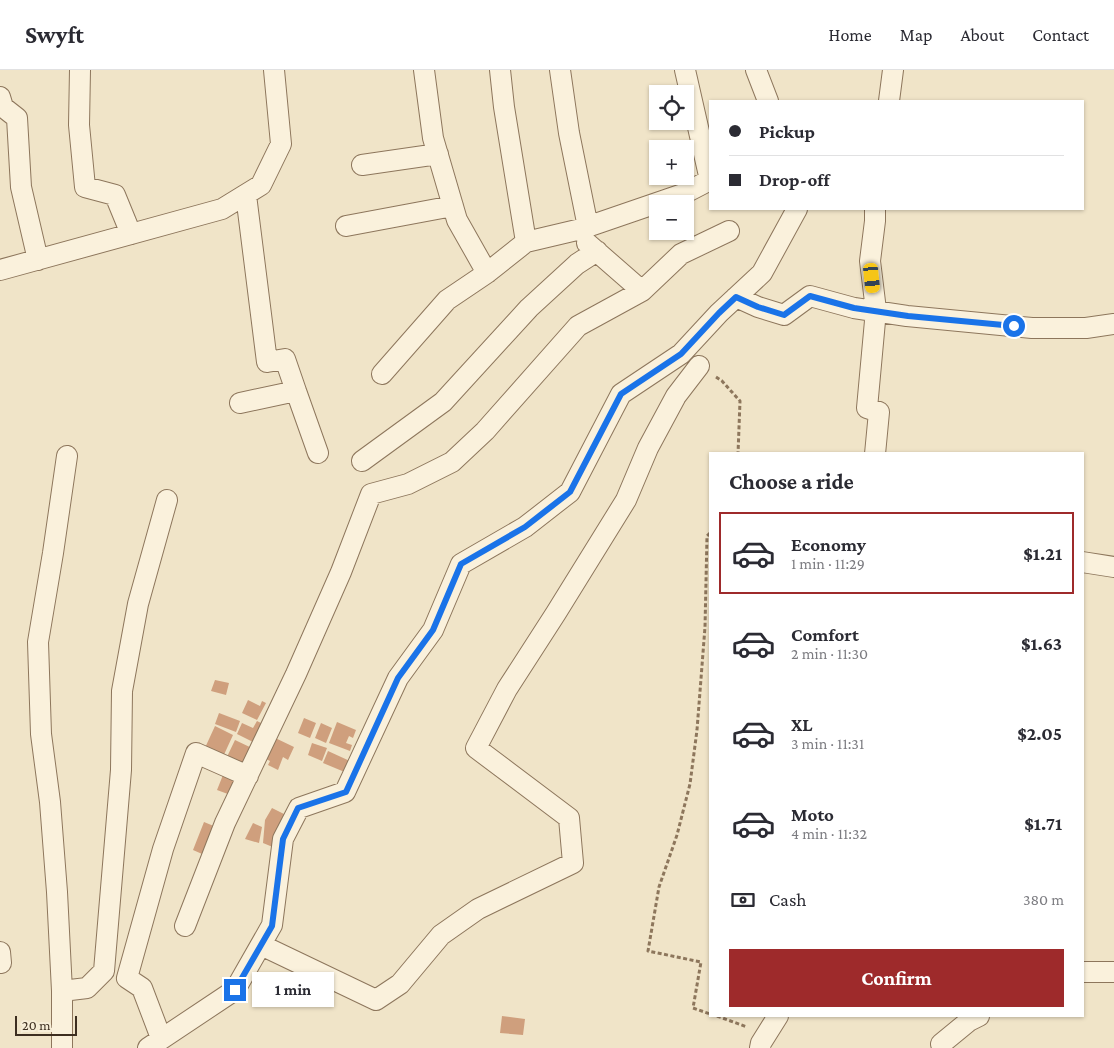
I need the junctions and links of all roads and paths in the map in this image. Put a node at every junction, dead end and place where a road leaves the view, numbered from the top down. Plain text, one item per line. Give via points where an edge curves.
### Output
1 (80, 70) edge
2 (274, 70) edge
3 (424, 70) edge
4 (500, 70) edge
5 (560, 70) edge
6 (686, 70) edge
7 (756, 70) edge
8 (893, 70) edge
9 (0, 97) edge
10 (768, 100) edge
11 (889, 100) edge
12 (438, 154) junction
13 (362, 165) dead end
14 (709, 175) edge
15 (709, 181) edge
16 (246, 195) junction
17 (453, 206) junction
18 (797, 210) edge
19 (875, 210) edge
20 (346, 226) dead end
21 (580, 229) junction
22 (729, 231) dead end
23 (131, 234) junction
24 (526, 242) junction
25 (598, 251) junction
26 (38, 260) junction
27 (0, 270) edge
28 (487, 273) junction
29 (642, 291) junction
30 (736, 297) junction
31 (876, 310) junction
32 (1114, 324) edge
33 (699, 366) joint
34 (382, 374) dead end
35 (296, 391) junction
36 (240, 403) dead end
37 (738, 452) edge
38 (876, 452) edge
39 (318, 453) dead end
40 (67, 456) dead end
41 (362, 461) dead end
42 (167, 500) dead end
43 (709, 534) edge
44 (1084, 562) edge
45 (1114, 567) edge
46 (248, 776) junction
47 (185, 926) dead end
48 (261, 945) junction
49 (0, 952) edge
50 (0, 964) edge
51 (1084, 972) edge
52 (1114, 972) edge
53 (62, 991) junction
54 (709, 1014) edge
55 (719, 1017) edge
56 (777, 1017) edge
57 (973, 1018) edge
58 (764, 1041) edge
59 (155, 1043) edge
60 (62, 1048) edge
61 (943, 1048) edge

1 - 23 street via 85,187 115,195
2 - 16 street via 281,144 261,185
3 - 12 street
4 - 24 street
5 - 21 street
6 - 14 street
7 - 10 street
8 - 11 street
9 - 26 street via 3,107 17,118 21,187
12 - 13 street
12 - 17 street
15 - 21 street via 683,194
16 - 23 street via 222,209
16 - 35 street via 267,362 285,359
17 - 20 street
17 - 28 street via 457,220
18 - 30 street via 762,272
19 - 31 street via 870,261
21 - 24 street
21 - 25 street
22 - 29 street via 681,254
23 - 26 street
24 - 28 street
25 - 29 street
25 - 41 street via 577,264 529,308 443,402
26 - 27 street
28 - 34 street via 448,300
29 - 46 street via 578,326 485,431 452,462 408,484 371,494 341,572
30 - 31 street via 784,315 810,296 854,308
30 - 48 street via 681,354 621,394 570,492 525,527 461,564 433,630 398,678 346,792 298,808 283,839 272,926
31 - 32 street via 1032,328 1086,328
31 - 38 street via 867,408 879,412
33 - 37 path via 722,381 740,401
33 - 48 street via 676,396 648,448 626,500 507,689 476,748 569,818 573,864 478,909 441,935 400,984 376,1000
35 - 36 street
35 - 39 street
40 - 53 street via 38,642 41,734 50,802
42 - 53 street via 138,604 122,691 121,770 104,970 87,988
43 - 54 path via 706,536 705,627 690,784 659,887 648,951 701,962 693,1008
44 - 45 street
46 - 47 street via 225,824
46 - 59 street via 196,753 162,849 127,978 142,988
48 - 59 street via 235,990
49 - 50 street
51 - 52 street
53 - 60 street
55 - 58 path
56 - 58 street
57 - 61 street via 940,1044

